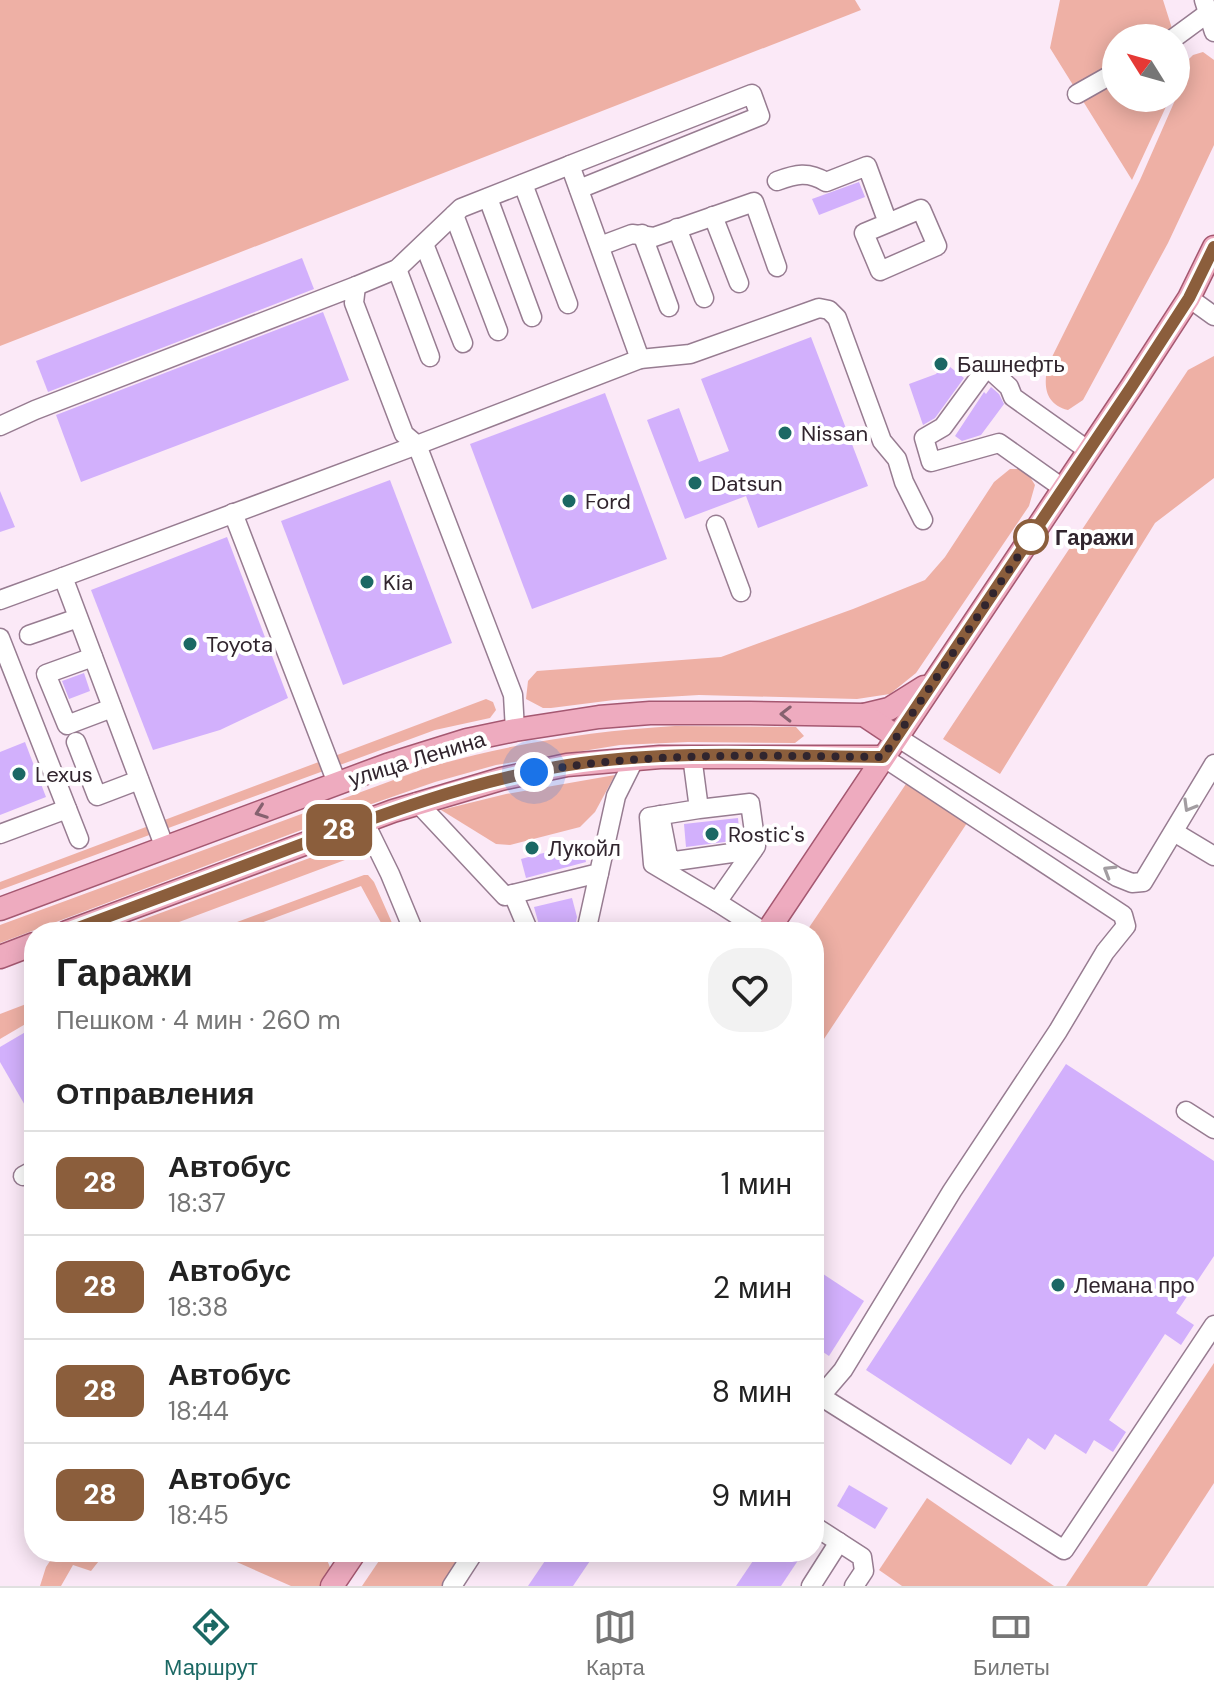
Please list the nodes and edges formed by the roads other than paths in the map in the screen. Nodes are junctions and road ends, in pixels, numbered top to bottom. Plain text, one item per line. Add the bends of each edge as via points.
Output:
1 (1206, 6) edge
2 (1188, 24) edge
3 (1214, 32) edge
4 (1102, 80) edge
5 (1077, 94) dead end
6 (570, 165) junction
7 (777, 181) dead end
8 (523, 184) junction
9 (579, 189) junction
10 (488, 198) junction
11 (454, 215) junction
12 (713, 216) junction
13 (888, 223) dead end
14 (677, 228) junction
15 (642, 234) junction
16 (424, 244) junction
17 (600, 246) junction
18 (1214, 247) edge
19 (777, 267) dead end
20 (397, 269) junction
21 (739, 283) dead end
22 (356, 286) junction
23 (704, 298) dead end
24 (1189, 298) junction
25 (568, 304) dead end
26 (669, 307) dead end
27 (1214, 316) edge
28 (532, 317) dead end
29 (498, 331) dead end
30 (463, 343) dead end
31 (430, 357) dead end
32 (640, 359) junction
33 (0, 426) edge
34 (417, 445) junction
35 (1089, 451) junction
36 (1064, 489) junction
37 (233, 513) junction
38 (923, 520) dead end
39 (716, 525) dead end
40 (63, 577) junction
41 (741, 592) dead end
42 (1, 597) edge
43 (78, 618) junction
44 (29, 635) dead end
45 (0, 638) edge
46 (93, 657) junction
47 (935, 678) junction
48 (112, 708) junction
49 (864, 715) junction
50 (515, 730) junction
51 (897, 737) junction
52 (76, 742) dead end
53 (692, 756) junction
54 (883, 757) junction
55 (635, 758) junction
56 (1214, 764) edge
57 (139, 780) junction
58 (337, 783) junction
59 (417, 802) junction
60 (67, 809) junction
61 (699, 809) junction
62 (660, 815) junction
63 (364, 821) junction
64 (1174, 832) junction
65 (0, 834) edge
66 (79, 839) dead end
67 (165, 848) junction
68 (753, 850) junction
69 (1214, 856) edge
70 (599, 873) junction
71 (513, 894) junction
72 (717, 902) junction
73 (0, 909) edge
74 (94, 922) edge
75 (410, 922) edge
76 (525, 922) edge
77 (588, 922) edge
78 (749, 922) edge
79 (772, 922) edge
80 (24, 948) edge
81 (0, 957) edge
82 (1186, 1111) dead end
83 (1214, 1129) edge
84 (1214, 1325) edge
85 (824, 1390) edge
86 (824, 1399) edge
87 (824, 1532) edge
88 (839, 1542) junction
89 (348, 1562) edge
90 (468, 1562) edge
91 (332, 1586) edge
92 (452, 1586) edge
93 (811, 1586) edge
94 (854, 1586) edge

1 - 2 street
1 - 3 street
4 - 5 street
6 - 8 street
6 - 9 street
6 - 9 street via 752,94 760,116
7 - 13 street via 798,173 826,182 867,166
8 - 10 street
8 - 25 street
9 - 17 street
10 - 11 street
10 - 28 street
11 - 16 street
11 - 29 street
12 - 14 street
12 - 19 street via 754,202
12 - 21 street
14 - 15 street via 654,237
14 - 23 street
15 - 17 street
15 - 26 street
16 - 20 street
16 - 30 street
17 - 32 street
18 - 24 main road
20 - 22 street
20 - 31 street
22 - 33 street
22 - 34 street via 354,303 376,362 404,434
24 - 27 street
24 - 35 main road
32 - 34 street
32 - 38 street via 690,354 819,308 829,310 837,318 882,441 897,459
34 - 37 street
34 - 50 street via 513,695
35 - 36 main road
35 - 36 street via 1013,397 987,367 943,427 924,438 931,462 999,443
36 - 47 main road
37 - 40 street
37 - 58 street
39 - 41 street
40 - 42 street
40 - 43 street
43 - 44 street
43 - 46 street
45 - 60 street
46 - 48 street
46 - 48 street via 46,674 67,725
47 - 49 main road via 898,704
47 - 51 main road
48 - 57 street
49 -> 50 main road, улица Ленина via 650,713
49 - 51 main road
50 - 58 main road, улица Ленина via 433,750
51 - 54 main road
64 -> 51 street via 1143,882 1132,883
52 - 57 street via 97,796
53 - 54 main road, улица Ленина
53 - 55 main road, улица Ленина
53 - 61 street
54 - 79 main road
54 - 85 street via 1123,915 1126,926 952,1191 843,1370
55 - 59 main road, улица Ленина via 534,772
55 - 70 street via 616,796
56 -> 64 street
57 - 67 street
58 -> 67 main road, улица Ленина
59 - 63 main road, улица Ленина
59 - 71 street via 505,896
60 - 65 street
60 - 66 street
61 - 62 street
61 - 68 street via 750,803
62 - 68 street via 668,856 675,861
62 - 72 street via 649,817 653,864
63 - 74 main road, улица Ленина
63 - 75 street
64 - 69 street
67 - 73 main road, улица Ленина
68 - 72 street
70 - 71 street
70 - 77 street
71 - 76 street
72 - 78 street
80 - 81 main road
82 - 83 street
84 - 86 street via 1064,1550
87 - 88 street
88 - 93 street
88 - 94 street via 862,1557 864,1571
89 - 91 main road
90 - 92 street

